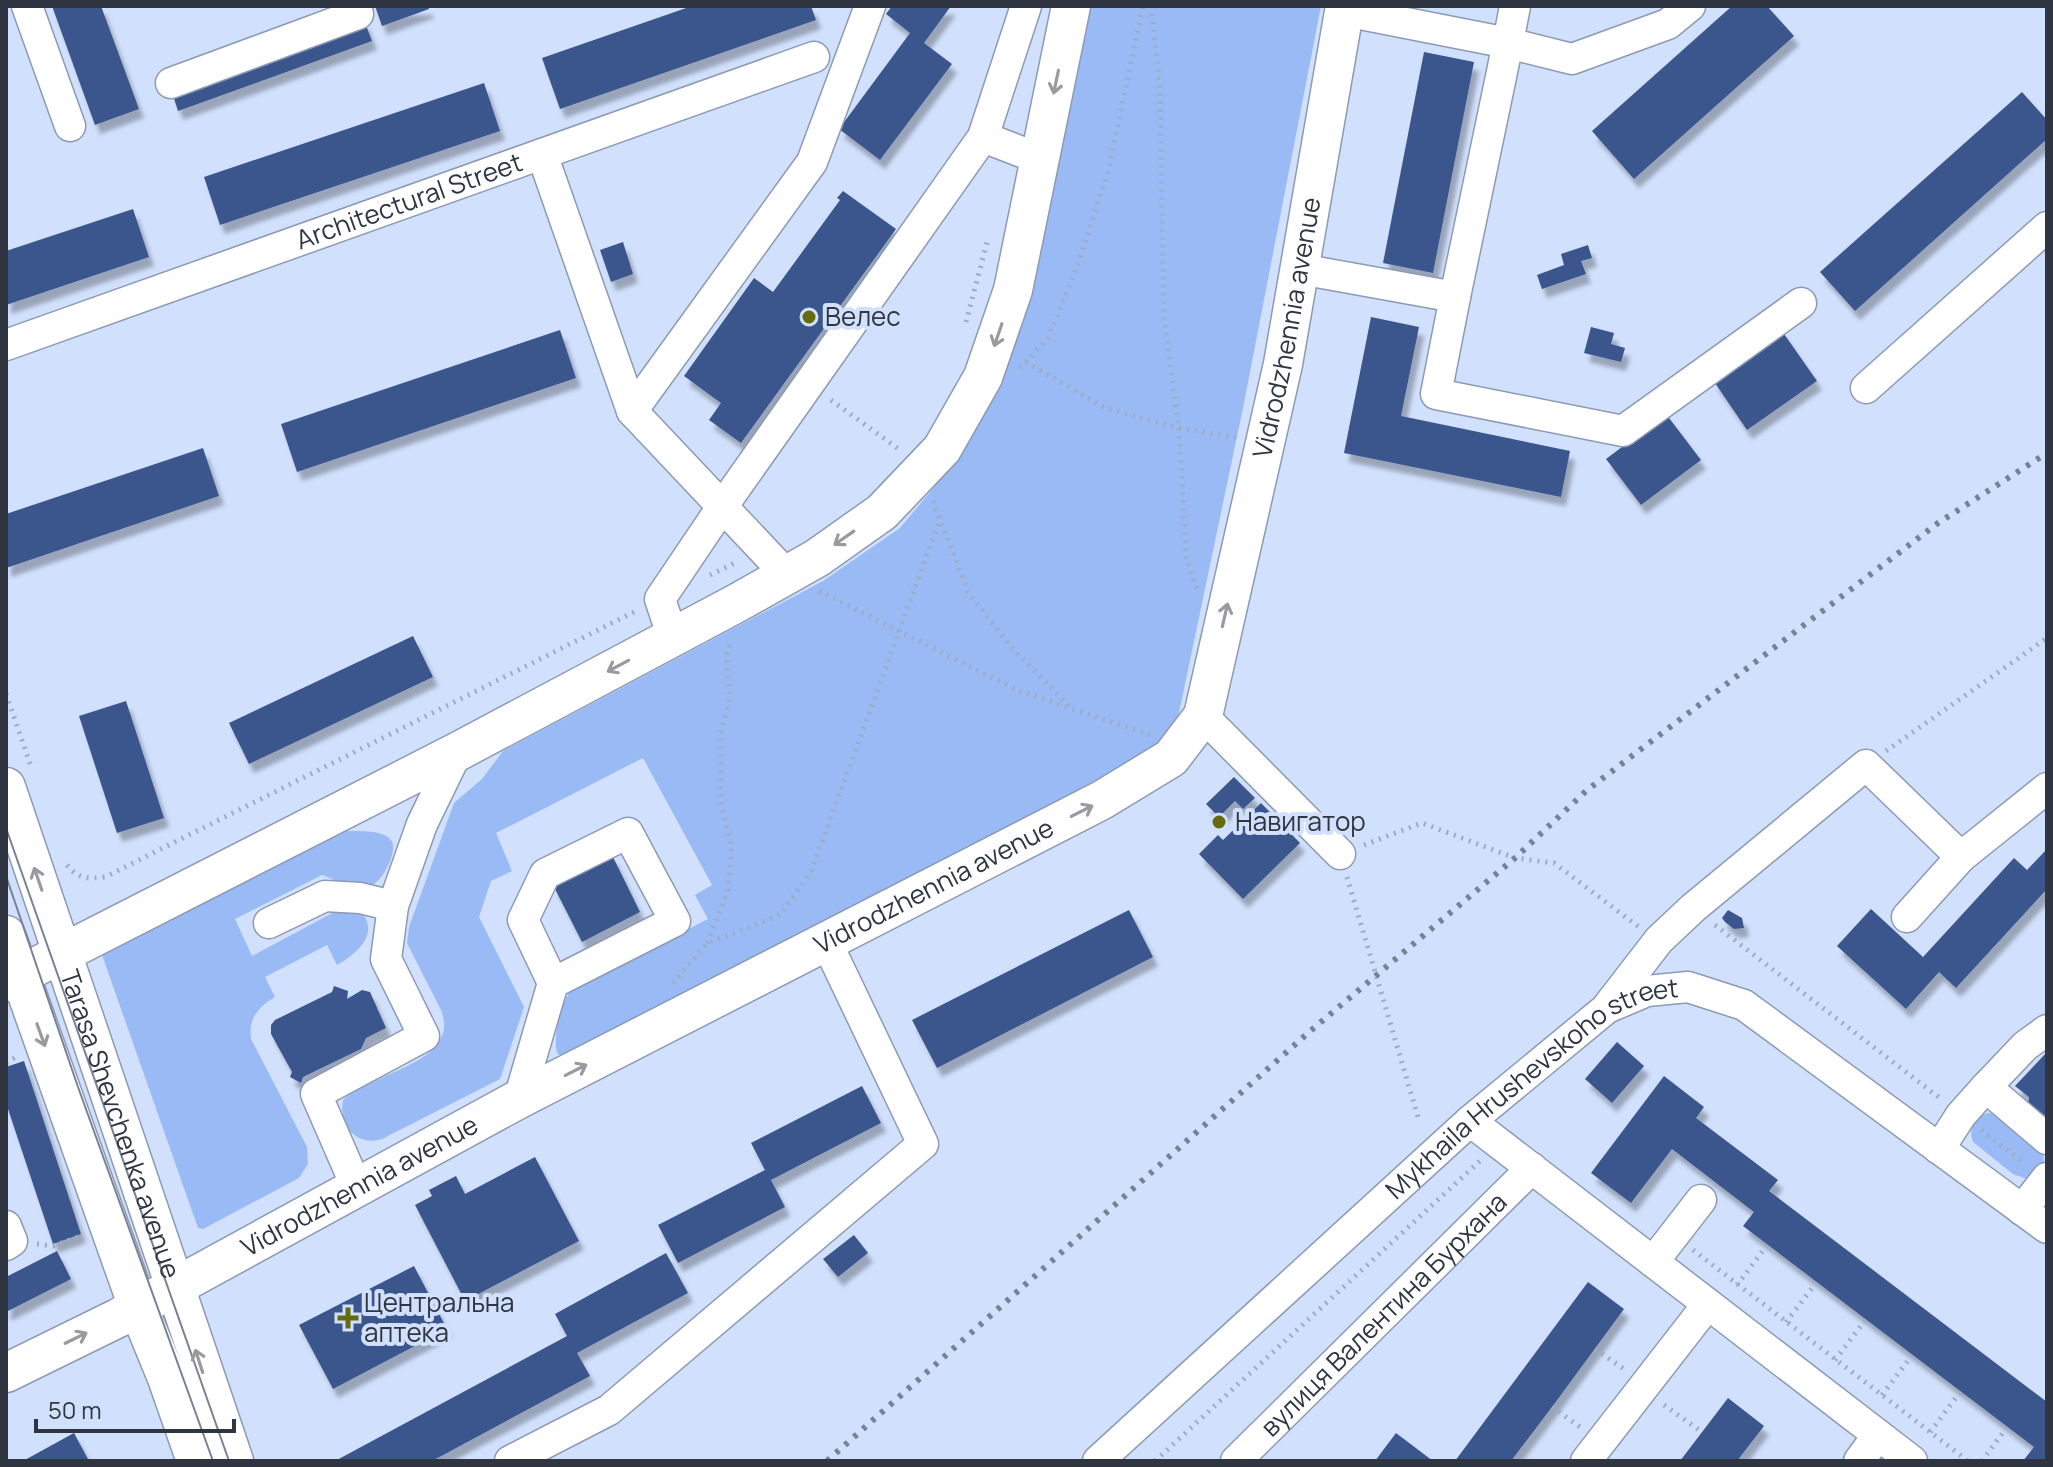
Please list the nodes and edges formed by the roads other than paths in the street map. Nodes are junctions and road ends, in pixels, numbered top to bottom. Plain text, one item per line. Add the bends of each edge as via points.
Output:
1 (27, 6) edge
2 (355, 6) edge
3 (870, 6) edge
4 (1026, 6) edge
5 (1071, 6) edge
6 (1515, 6) edge
7 (1690, 6) edge
8 (1345, 8) edge
9 (1508, 43) junction
10 (814, 57) dead end
11 (171, 83) dead end
12 (70, 126) dead end
13 (983, 137) junction
14 (542, 154) junction
15 (1040, 159) junction
16 (2047, 227) edge
17 (1300, 269) junction
18 (1455, 297) junction
19 (1801, 303) dead end
20 (6, 345) edge
21 (1866, 388) dead end
22 (632, 411) junction
23 (722, 507) junction
24 (774, 562) junction
25 (673, 638) junction
26 (1192, 730) junction
27 (457, 752) junction
28 (21, 783) edge
29 (2047, 788) edge
30 (1340, 854) road end
31 (1961, 857) junction
32 (393, 906) junction
33 (1907, 917) dead end
34 (269, 923) dead end
35 (6, 935) edge
36 (826, 941) junction
37 (63, 952) junction
38 (13, 979) edge
39 (553, 983) junction
40 (1607, 1008) junction
41 (2047, 1030) edge
42 (1986, 1087) junction
43 (519, 1099) junction
44 (1470, 1121) junction
45 (2047, 1139) edge
46 (1939, 1149) junction
47 (1532, 1168) junction
48 (2047, 1179) edge
49 (357, 1188) junction
50 (1701, 1200) dead end
51 (2022, 1210) junction
52 (6, 1226) edge
53 (2047, 1228) edge
54 (6, 1245) edge
55 (1653, 1262) junction
56 (175, 1286) junction
57 (138, 1307) junction
58 (1713, 1308) junction
59 (6, 1373) edge
60 (1870, 1428) junction
61 (1911, 1460) edge
62 (196, 1461) edge
63 (234, 1461) edge
64 (510, 1461) edge
65 (1098, 1461) edge
66 (1236, 1461) edge
67 (1586, 1461) edge
68 (1859, 1461) edge

1 - 12 street
2 - 11 street via 358,14
3 - 22 street via 812,162
4 - 13 street
5 -> 15 main road
6 - 9 street
7 - 9 street via 1668,24 1572,59
8 - 9 street
8 - 17 main road, Vidrodzhennia avenue
9 - 18 street
10 - 14 street, Architectural Street
13 - 15 street
13 - 23 street
14 - 20 street, Architectural Street
14 - 22 street
15 -> 24 main road via 1013,290 983,377 942,449 907,456 882,512 817,558
16 - 21 street
17 - 18 street
26 -> 17 main road, Vidrodzhennia avenue via 1265,444
18 - 19 street via 1436,394 1623,431
22 - 23 street
23 - 24 street
23 - 25 street via 660,599
24 - 25 main road
25 -> 27 main road
26 - 30 street
36 -> 26 main road, Vidrodzhennia avenue via 1102,800 1171,758
27 - 32 street via 422,824
27 - 37 main road
37 -> 28 main road, Tarasa Shevchenka avenue
29 - 31 street
31 - 33 street
31 - 40 street via 1866,765 1693,908 1659,940
32 - 34 street via 325,896
32 - 49 street via 386,959 424,1036 316,1094
35 - 38 main road, Tarasa Shevchenka avenue
43 -> 36 main road, Vidrodzhennia avenue
36 - 64 street via 923,1144 609,1410
37 - 38 main road
37 - 56 main road, Tarasa Shevchenka avenue
38 -> 57 main road, Tarasa Shevchenka avenue
39 - 39 street via 523,920 545,874 628,833 675,921
39 - 43 street
40 - 44 street, Mykhaila Hrushevskoho street
40 - 46 street, Mykhaila Hrushevskoho street via 1647,991 1688,987 1744,1005
41 - 42 street
42 - 45 street
42 - 46 street
43 - 49 main road, Vidrodzhennia avenue
44 - 47 street
44 - 65 street, Mykhaila Hrushevskoho street
46 - 51 street, Mykhaila Hrushevskoho street
47 - 55 street
47 - 66 street, вулиця Валентина Бурхана
48 - 51 street
49 - 56 main road, Vidrodzhennia avenue
50 - 55 street
51 - 53 street, Mykhaila Hrushevskoho street
52 - 54 street via 12,1241
55 - 58 street
56 - 57 main road, Vidrodzhennia avenue
63 -> 56 main road, Tarasa Shevchenka avenue
59 -> 57 main road, Vidrodzhennia avenue
57 - 62 main road, Tarasa Shevchenka avenue
58 - 60 street
58 - 67 street
60 - 61 street
60 - 68 street

